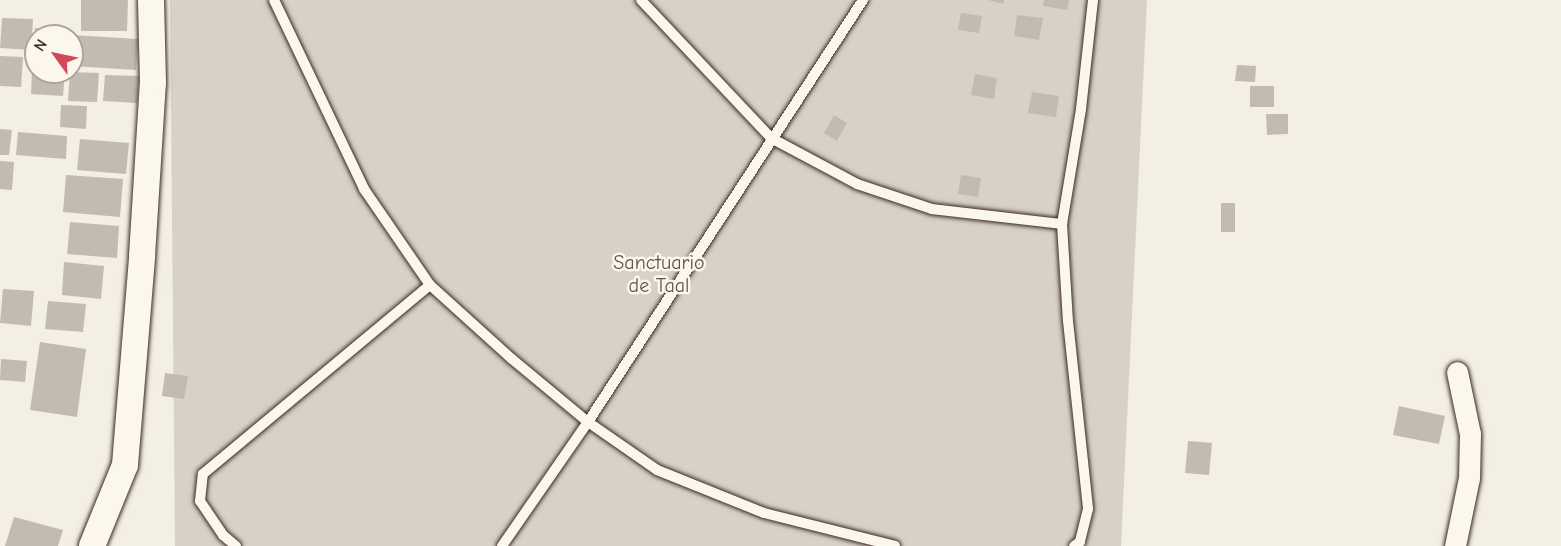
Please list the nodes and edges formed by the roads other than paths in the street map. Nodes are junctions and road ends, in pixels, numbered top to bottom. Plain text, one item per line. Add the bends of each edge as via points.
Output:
1 (151, 0) edge
2 (274, 0) edge
3 (641, 0) edge
4 (862, 0) edge
5 (1093, 0) edge
6 (771, 138) junction
7 (1062, 224) junction
8 (430, 285) junction
9 (1457, 372) dead end
10 (588, 422) junction
11 (1078, 545) edge
12 (92, 546) edge
13 (236, 546) edge
14 (502, 546) edge
15 (895, 546) edge
16 (1455, 546) edge

1 - 12 street via 153,83 124,465
2 - 8 lane via 364,189
3 - 6 lane
4 - 6 lane
5 - 7 lane via 1082,109
6 - 7 lane via 857,184 932,209
6 - 10 lane
7 - 11 lane via 1088,509
8 - 10 lane
8 - 13 lane via 202,474 200,501 223,535
9 - 16 street via 1470,434 1469,478
10 - 14 lane
10 - 15 lane via 657,470 764,513

